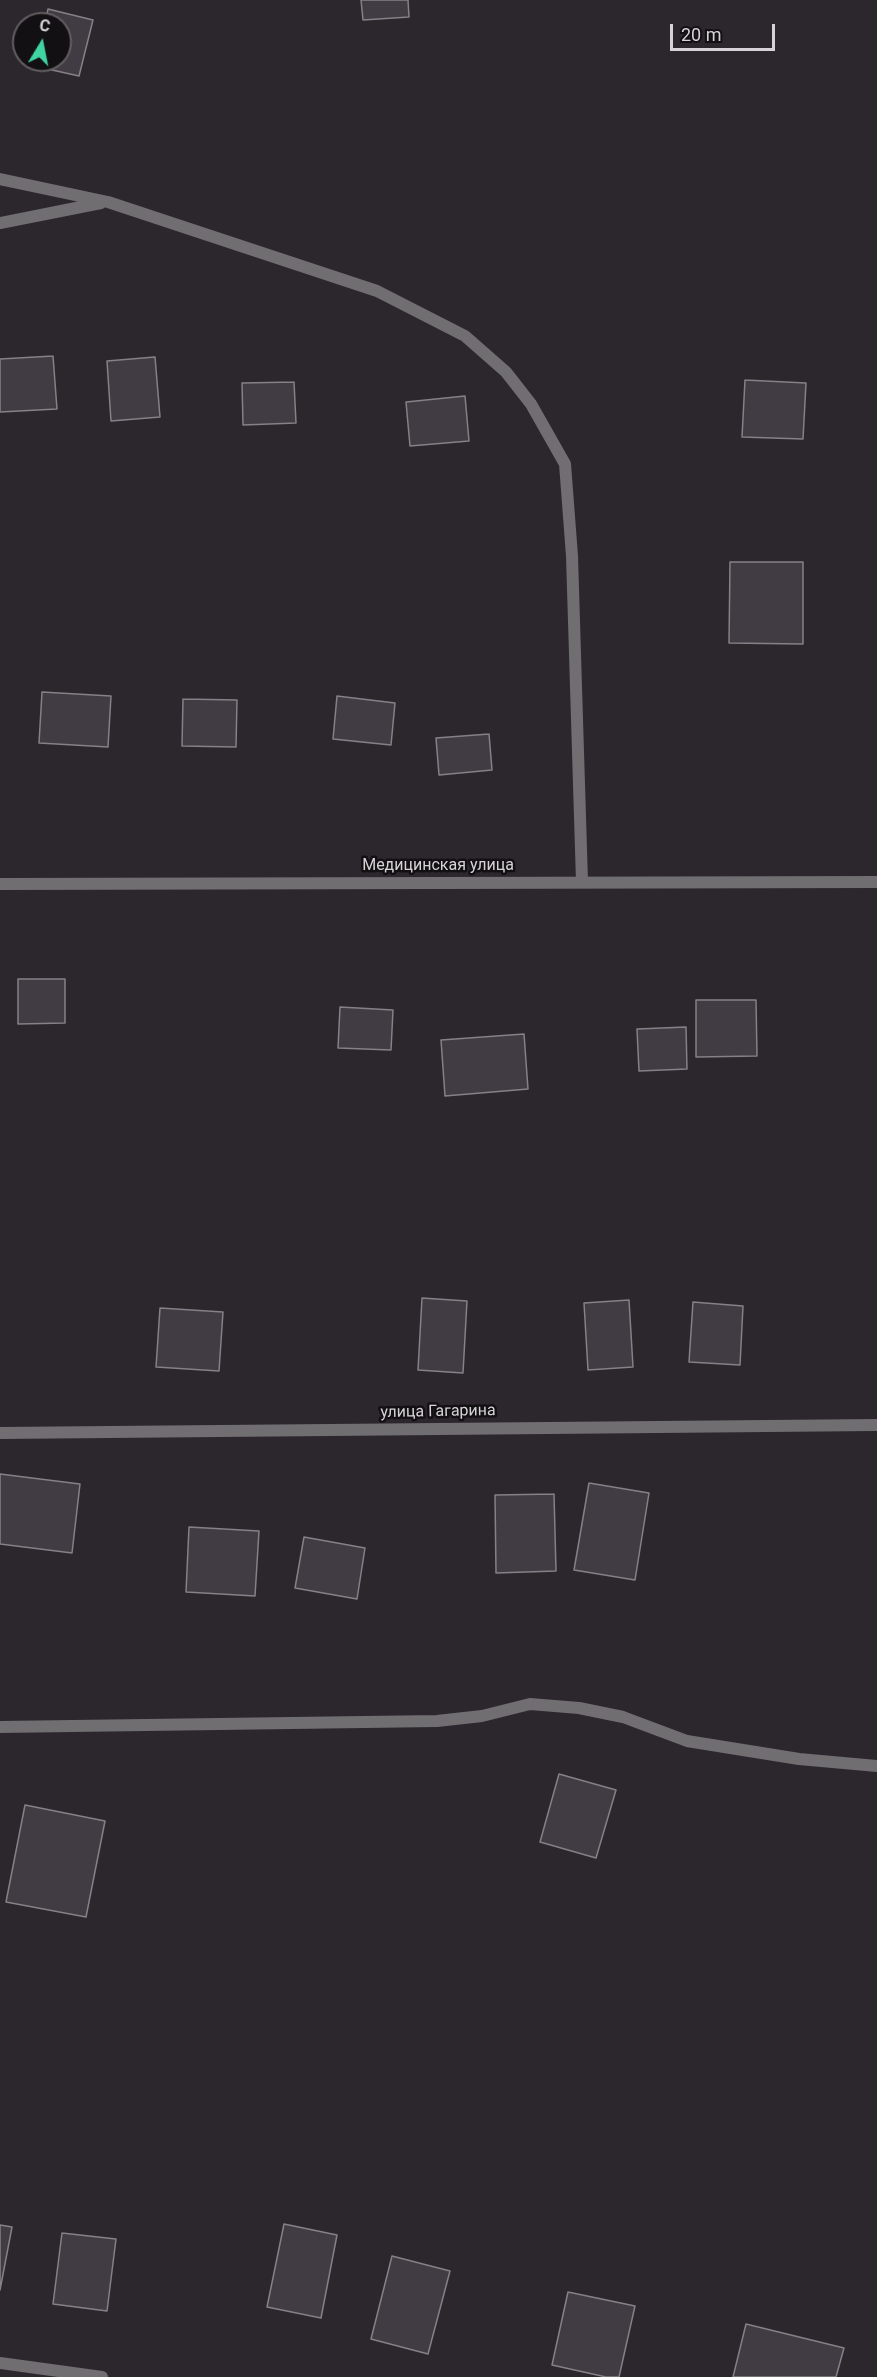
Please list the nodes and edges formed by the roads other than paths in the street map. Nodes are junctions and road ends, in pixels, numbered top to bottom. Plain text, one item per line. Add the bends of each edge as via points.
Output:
1 (0, 179) edge
2 (108, 202) junction
3 (0, 223) edge
4 (582, 882) junction
5 (877, 882) edge
6 (0, 884) edge
7 (877, 1425) edge
8 (0, 1433) edge
9 (0, 1727) edge
10 (877, 1766) edge
11 (0, 2363) edge
12 (102, 2377) edge

1 - 2 street
2 - 3 street
2 - 4 street via 377,291 465,336 506,372 531,404 565,464 572,556
4 - 5 street, Медицинская улица
4 - 6 street, Медицинская улица
7 - 8 street, улица Гагарина
9 - 10 street via 437,1721 482,1716 530,1704 623,1717 687,1741 799,1759
11 - 12 street

